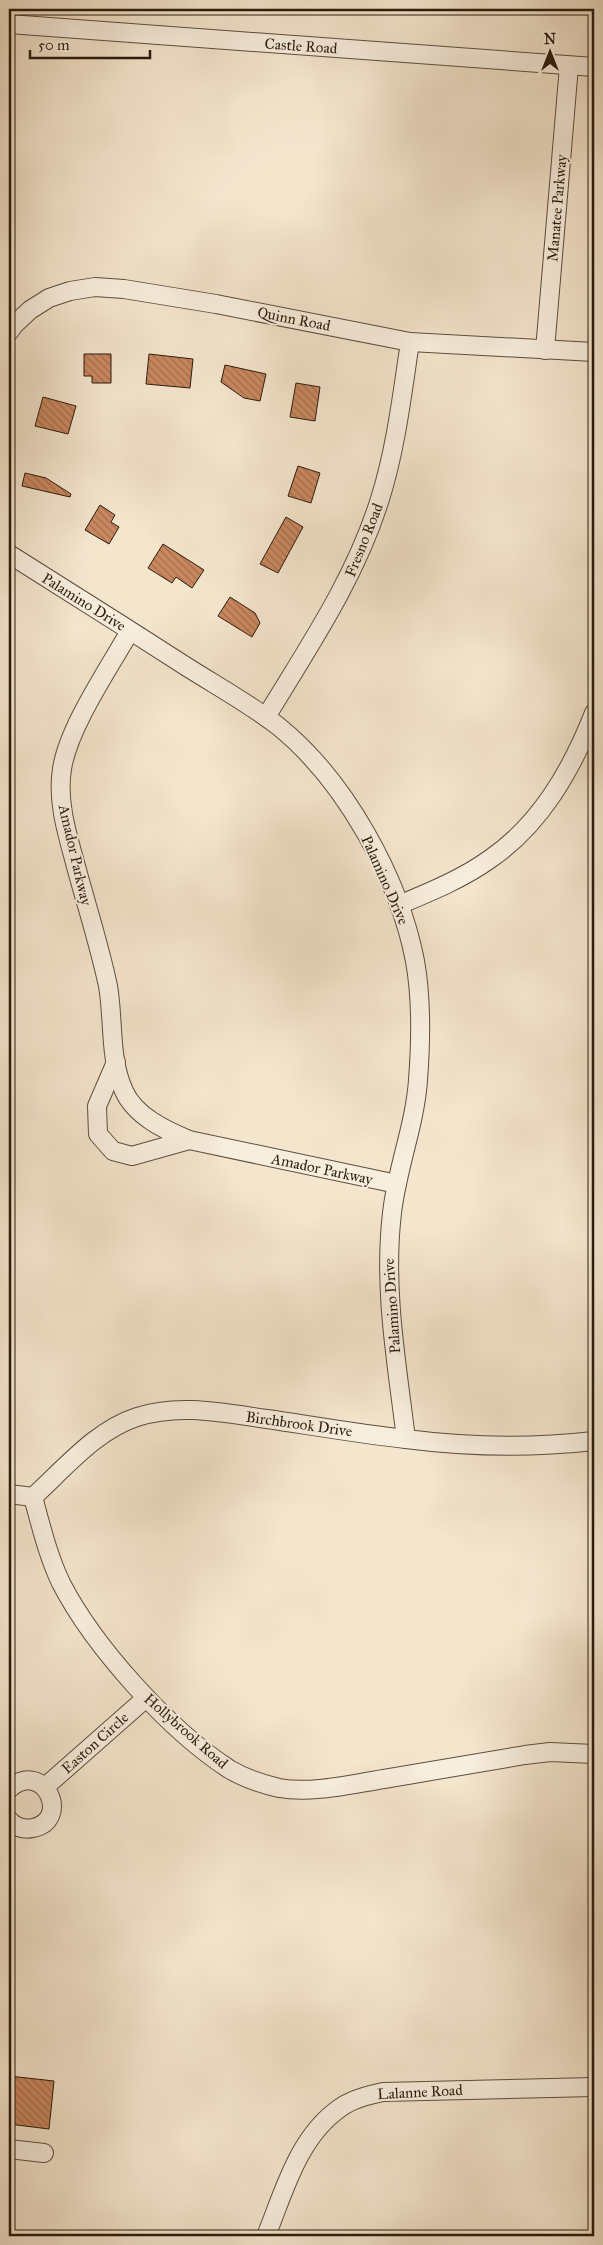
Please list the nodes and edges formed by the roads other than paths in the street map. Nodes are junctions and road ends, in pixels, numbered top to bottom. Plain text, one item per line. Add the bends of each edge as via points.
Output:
1 (9, 24) edge
2 (569, 66) junction
3 (594, 67) edge
4 (9, 332) edge
5 (410, 342) junction
6 (546, 350) junction
7 (594, 352) edge
8 (9, 554) edge
9 (130, 631) junction
10 (266, 717) junction
11 (592, 723) edge
12 (399, 905) junction
13 (116, 1062) junction
14 (189, 1140) junction
15 (397, 1184) junction
16 (406, 1439) junction
17 (594, 1442) edge
18 (9, 1494) edge
19 (33, 1497) junction
20 (146, 1698) junction
21 (594, 1754) edge
22 (45, 1788) junction
23 (9, 1789) edge
24 (9, 1820) edge
25 (594, 2087) edge
26 (9, 2149) edge
27 (44, 2153) dead end
28 (266, 2236) edge

1 - 2 street, Castle Road
2 - 3 street, Castle Road
2 - 6 street, Manatee Parkway
4 - 5 street, Quinn Road via 30,310 49,298 95,288 124,289 216,304
5 - 6 street, Quinn Road
5 - 10 street, Fresno Road via 393,452 367,538 341,595
6 - 7 street, Quinn Road
8 - 9 street, Palamino Drive
9 - 10 street, Palamino Drive
9 - 13 street, Amador Parkway via 68,746 62,770 61,796 66,828 108,987
10 - 12 street, Palamino Drive via 327,776 360,824
11 - 12 street via 553,794 524,832 490,860 463,876
12 - 15 street, Palamino Drive via 415,962 420,1041 415,1109
13 - 14 street, Amador Parkway via 124,1091 143,1114
13 - 14 street, Amador Parkway via 97,1106 98,1134 113,1151 132,1156
14 - 15 street, Amador Parkway
15 - 16 street, Palamino Drive via 388,1276
16 - 17 street, Birchbrook Drive via 465,1444 562,1445
16 - 19 street, Birchbrook Drive via 172,1409 135,1417 114,1427
18 - 19 street
19 - 20 street, Hollybrook Road via 49,1553 72,1603
20 - 21 street, Hollybrook Road via 230,1770 280,1788 349,1784 550,1752
20 - 22 street, Easton Circle
22 - 23 street via 38,1783 23,1781
22 - 24 street via 52,1810 44,1824 20,1828
25 - 28 street, Lalanne Road via 382,2092 360,2097 324,2120 311,2137 298,2159
26 - 27 street

